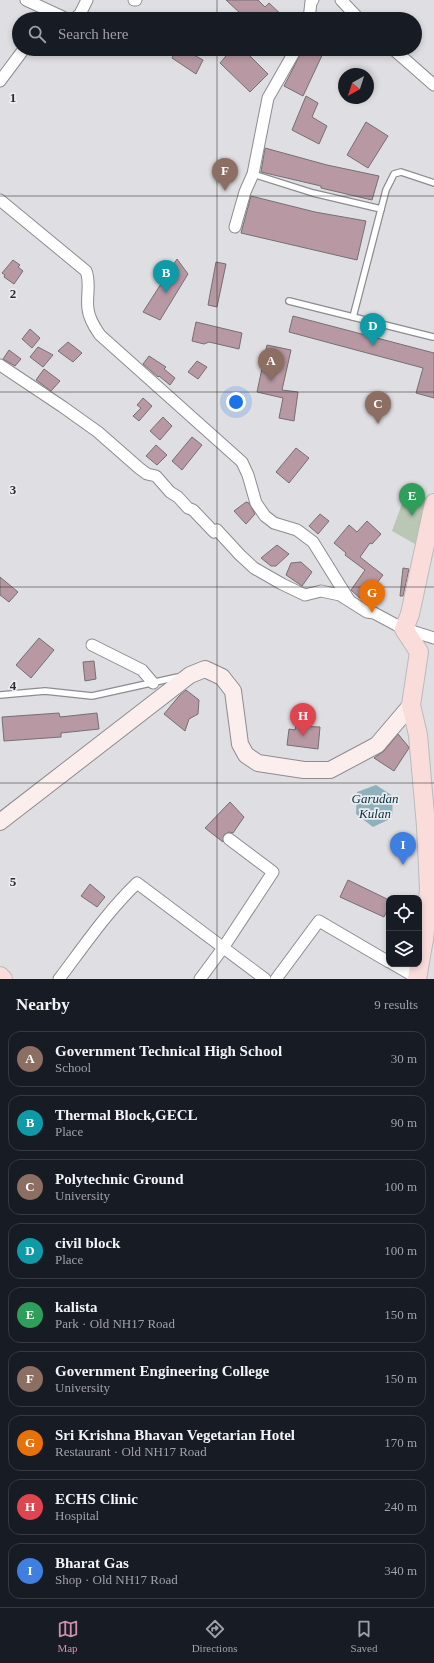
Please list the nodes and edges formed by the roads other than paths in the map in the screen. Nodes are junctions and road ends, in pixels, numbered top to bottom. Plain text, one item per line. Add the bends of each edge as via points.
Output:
1 (26, 0) edge
2 (87, 0) edge
3 (313, 0) edge
4 (341, 0) edge
5 (44, 12) edge
6 (81, 12) edge
7 (310, 12) edge
8 (353, 12) edge
9 (19, 56) edge
10 (292, 56) edge
11 (401, 56) edge
12 (0, 81) edge
13 (434, 85) edge
14 (253, 174) junction
15 (434, 183) edge
16 (0, 200) edge
17 (381, 209) junction
18 (235, 227) dead end
19 (289, 301) dead end
20 (353, 317) junction
21 (433, 337) edge
22 (0, 365) edge
23 (434, 503) edge
24 (349, 600) junction
25 (404, 629) junction
26 (434, 638) edge
27 (92, 645) dead end
28 (190, 675) junction
29 (153, 683) junction
30 (0, 695) edge
31 (411, 705) junction
32 (0, 822) edge
33 (229, 838) dead end
34 (429, 943) edge
35 (223, 948) junction
36 (386, 960) edge
37 (398, 967) edge
38 (0, 976) edge
39 (417, 978) edge
40 (4, 979) edge
41 (59, 979) edge
42 (200, 979) edge
43 (265, 979) edge
44 (276, 979) edge

1 - 5 street
2 - 6 street
3 - 7 street
4 - 8 street
9 - 12 street
10 - 14 street via 268,98
11 - 13 street
14 - 17 lane via 313,193
14 - 18 street
15 - 17 lane via 401,172 394,174
16 - 24 street via 86,271 89,279 88,310 100,335 242,462 256,503 265,516 274,523 297,530 313,542
17 - 20 lane
19 - 20 lane
20 - 21 lane
22 - 24 street via 63,406 147,474 156,476 170,492 193,510 214,532 217,530 257,570 305,595 327,591
23 - 25 main road via 410,614
24 - 25 street via 367,612 374,613
25 - 26 street
25 - 31 main road via 419,652
27 - 29 street via 142,670
28 - 29 lane
28 - 31 street via 205,669 222,677 233,691 240,744 246,755 258,763 304,770 330,770 377,745
28 - 32 street
29 - 30 lane via 92,696 45,691
31 - 34 main road via 418,735 426,826
33 - 35 street via 273,872
34 - 39 main road
35 - 41 street via 137,883 102,921
35 - 42 street
35 - 43 street
36 - 44 street via 319,921
37 - 39 street
38 - 40 main road

